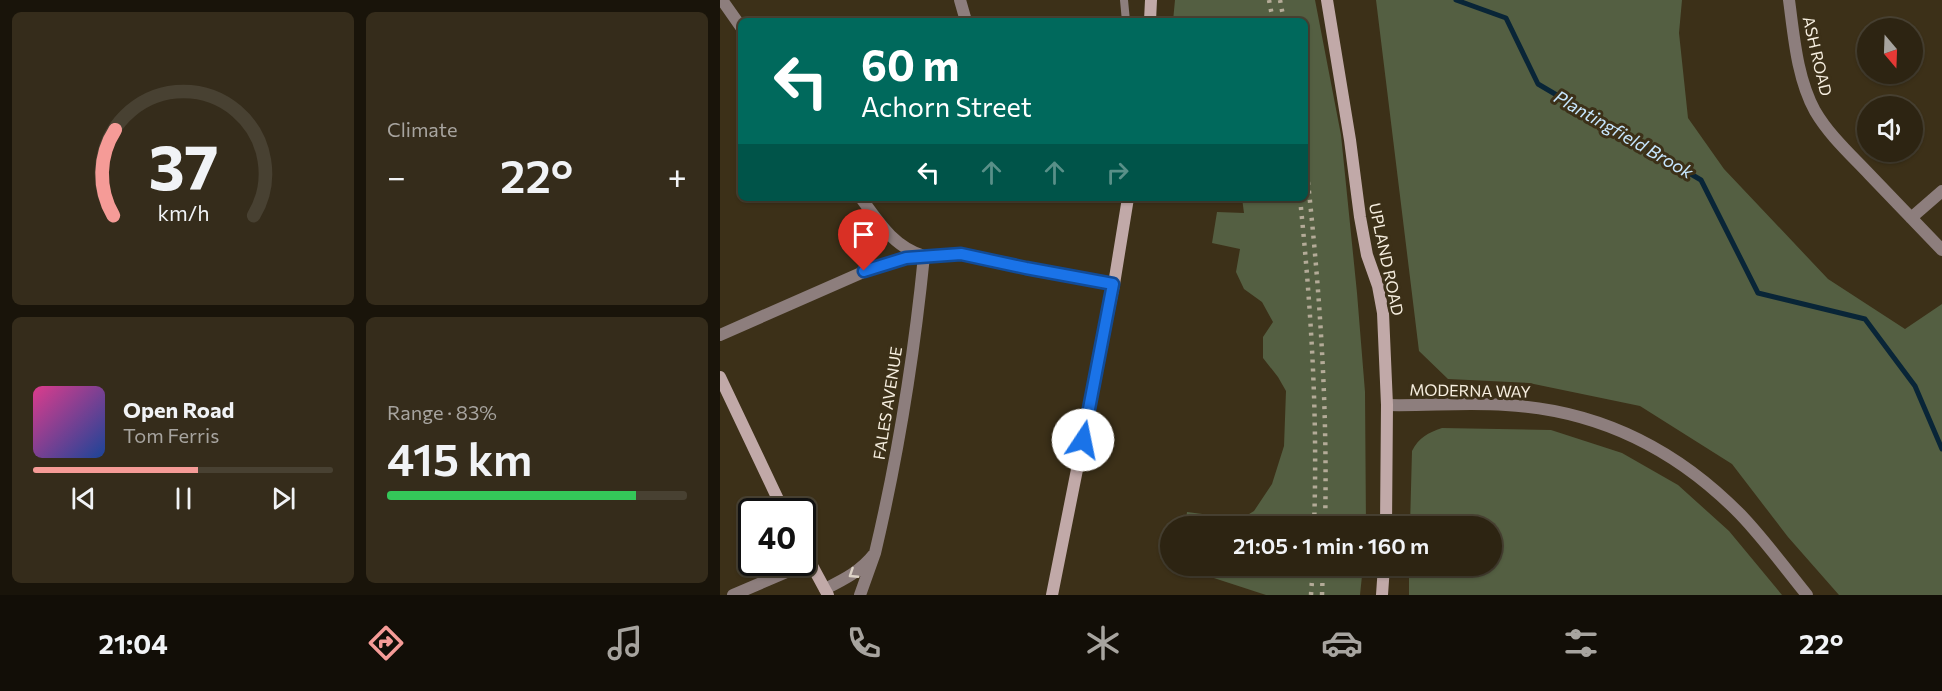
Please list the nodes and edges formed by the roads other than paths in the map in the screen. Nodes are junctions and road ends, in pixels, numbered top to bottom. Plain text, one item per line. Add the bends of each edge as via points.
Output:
1 (722, 0) edge
2 (960, 0) edge
3 (1124, 0) edge
4 (1151, 0) edge
5 (1327, 0) edge
6 (1789, 0) edge
7 (965, 18) edge
8 (1126, 18) edge
9 (1150, 18) edge
10 (738, 23) edge
11 (1942, 191) edge
12 (863, 201) edge
13 (1127, 201) edge
14 (1911, 218) junction
15 (1942, 250) edge
16 (924, 256) junction
17 (1113, 284) junction
18 (720, 335) edge
19 (720, 377) edge
20 (1387, 405) junction
21 (777, 498) edge
22 (1386, 516) edge
23 (875, 553) junction
24 (816, 573) edge
25 (777, 576) edge
26 (1383, 576) edge
27 (827, 592) edge
28 (733, 595) edge
29 (860, 595) edge
30 (1052, 595) edge
31 (1382, 595) edge
32 (1807, 595) edge

1 - 10 street
2 - 7 street
3 - 8 lane
4 - 9 street
5 - 20 street, UPLAND ROAD via 1360,217 1383,313
6 - 14 street, ASH ROAD via 1794,42 1814,109 1846,151
11 - 14 street
12 - 16 street via 891,236 909,251
13 - 17 street
14 - 15 street, ASH ROAD
16 - 17 street via 961,254
16 - 18 street via 877,266
16 - 23 street, FALES AVENUE via 918,322 890,489
17 - 30 street
19 - 21 street
20 - 22 street, UPLAND ROAD
20 - 32 street, MODERNA WAY via 1473,403 1542,408 1587,418 1631,436 1708,484 1740,514
23 -> 27 street via 866,565
23 - 29 street, FALES AVENUE
24 - 27 street
25 - 28 street
26 - 31 street

